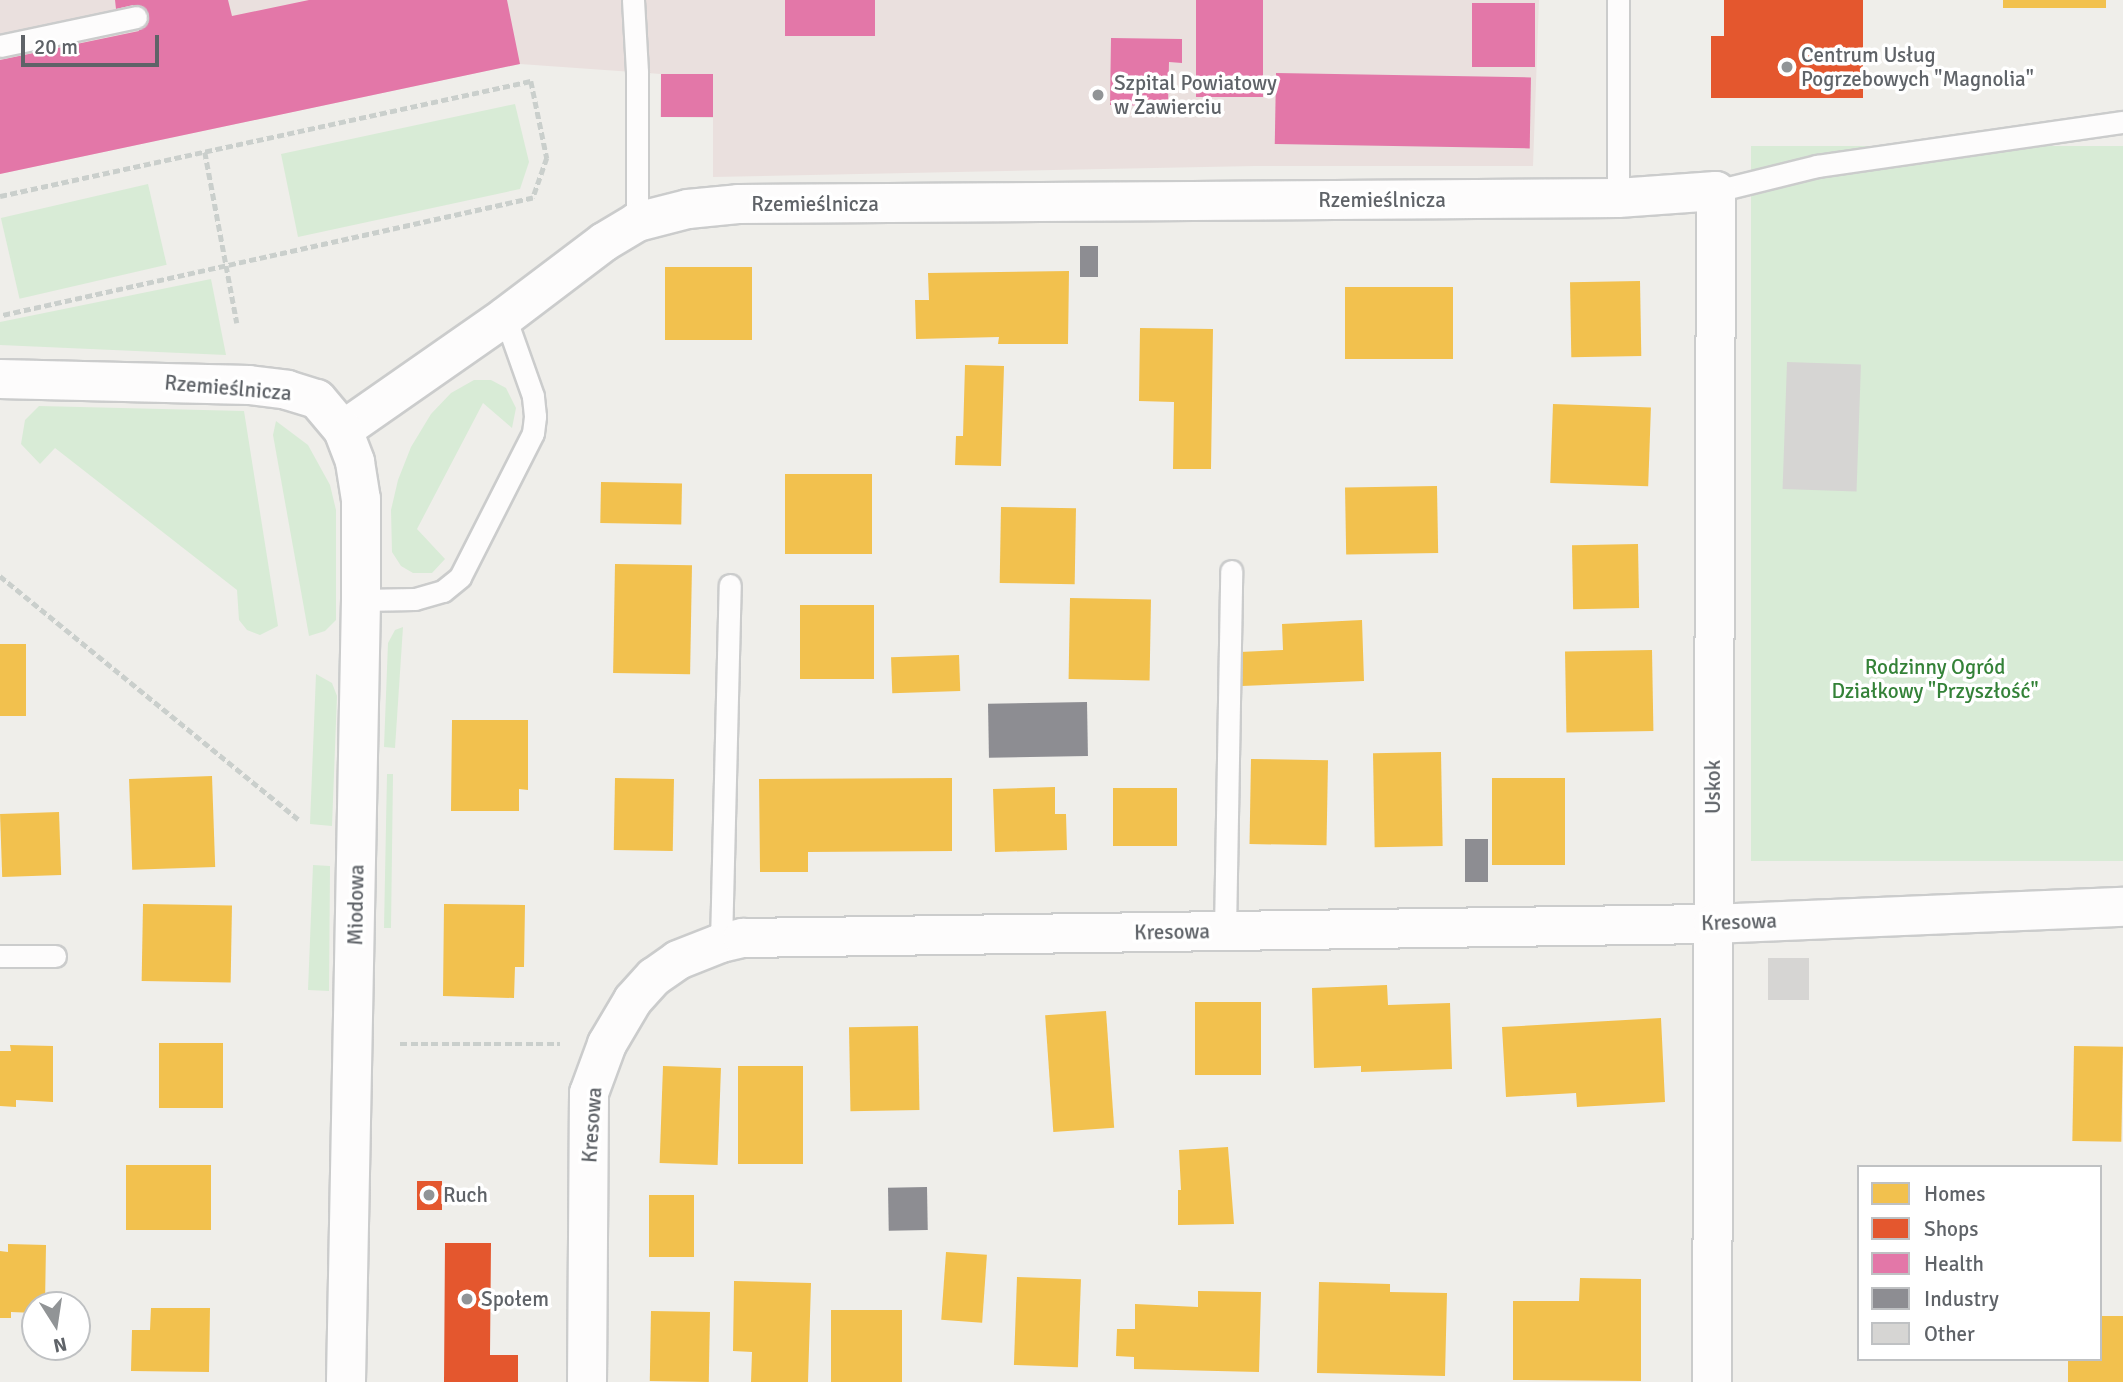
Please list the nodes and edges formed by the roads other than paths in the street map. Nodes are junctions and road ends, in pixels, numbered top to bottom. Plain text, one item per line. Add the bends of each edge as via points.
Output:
1 (633, 0) edge
2 (1618, 0) edge
3 (136, 17) dead end
4 (0, 46) edge
5 (2123, 122) edge
6 (1716, 191) junction
7 (1618, 198) junction
8 (637, 222) junction
9 (505, 317) junction
10 (0, 379) edge
11 (343, 430) junction
12 (1231, 571) dead end
13 (730, 585) dead end
14 (361, 600) junction
15 (2123, 907) edge
16 (1713, 924) junction
17 (1225, 931) junction
18 (721, 943) junction
19 (0, 956) edge
20 (55, 956) dead end
21 (346, 1382) edge
22 (587, 1382) edge
23 (1712, 1382) edge

1 - 8 lane
2 - 7 lane
3 - 4 lane
5 - 6 lane via 1817,166
6 - 7 street, Rzemieślnicza
6 - 16 street, Uskok
7 - 8 street, Rzemieślnicza via 738,204 688,209
8 - 9 street, Rzemieślnicza
9 - 11 street, Rzemieślnicza
9 - 14 lane via 536,416 533,433 460,577 443,591 415,599
10 - 11 street, Rzemieślnicza via 248,385 287,390 317,399
11 - 14 street, Miodowa via 361,499
12 - 17 lane
13 - 18 lane
14 - 21 street, Miodowa
15 - 16 street, Kresowa
16 - 17 street, Kresowa
16 - 23 street, Uskok
17 - 18 street, Kresowa via 743,938
18 - 22 street, Kresowa via 678,961 654,977 633,1000 607,1044 589,1093
19 - 20 lane

